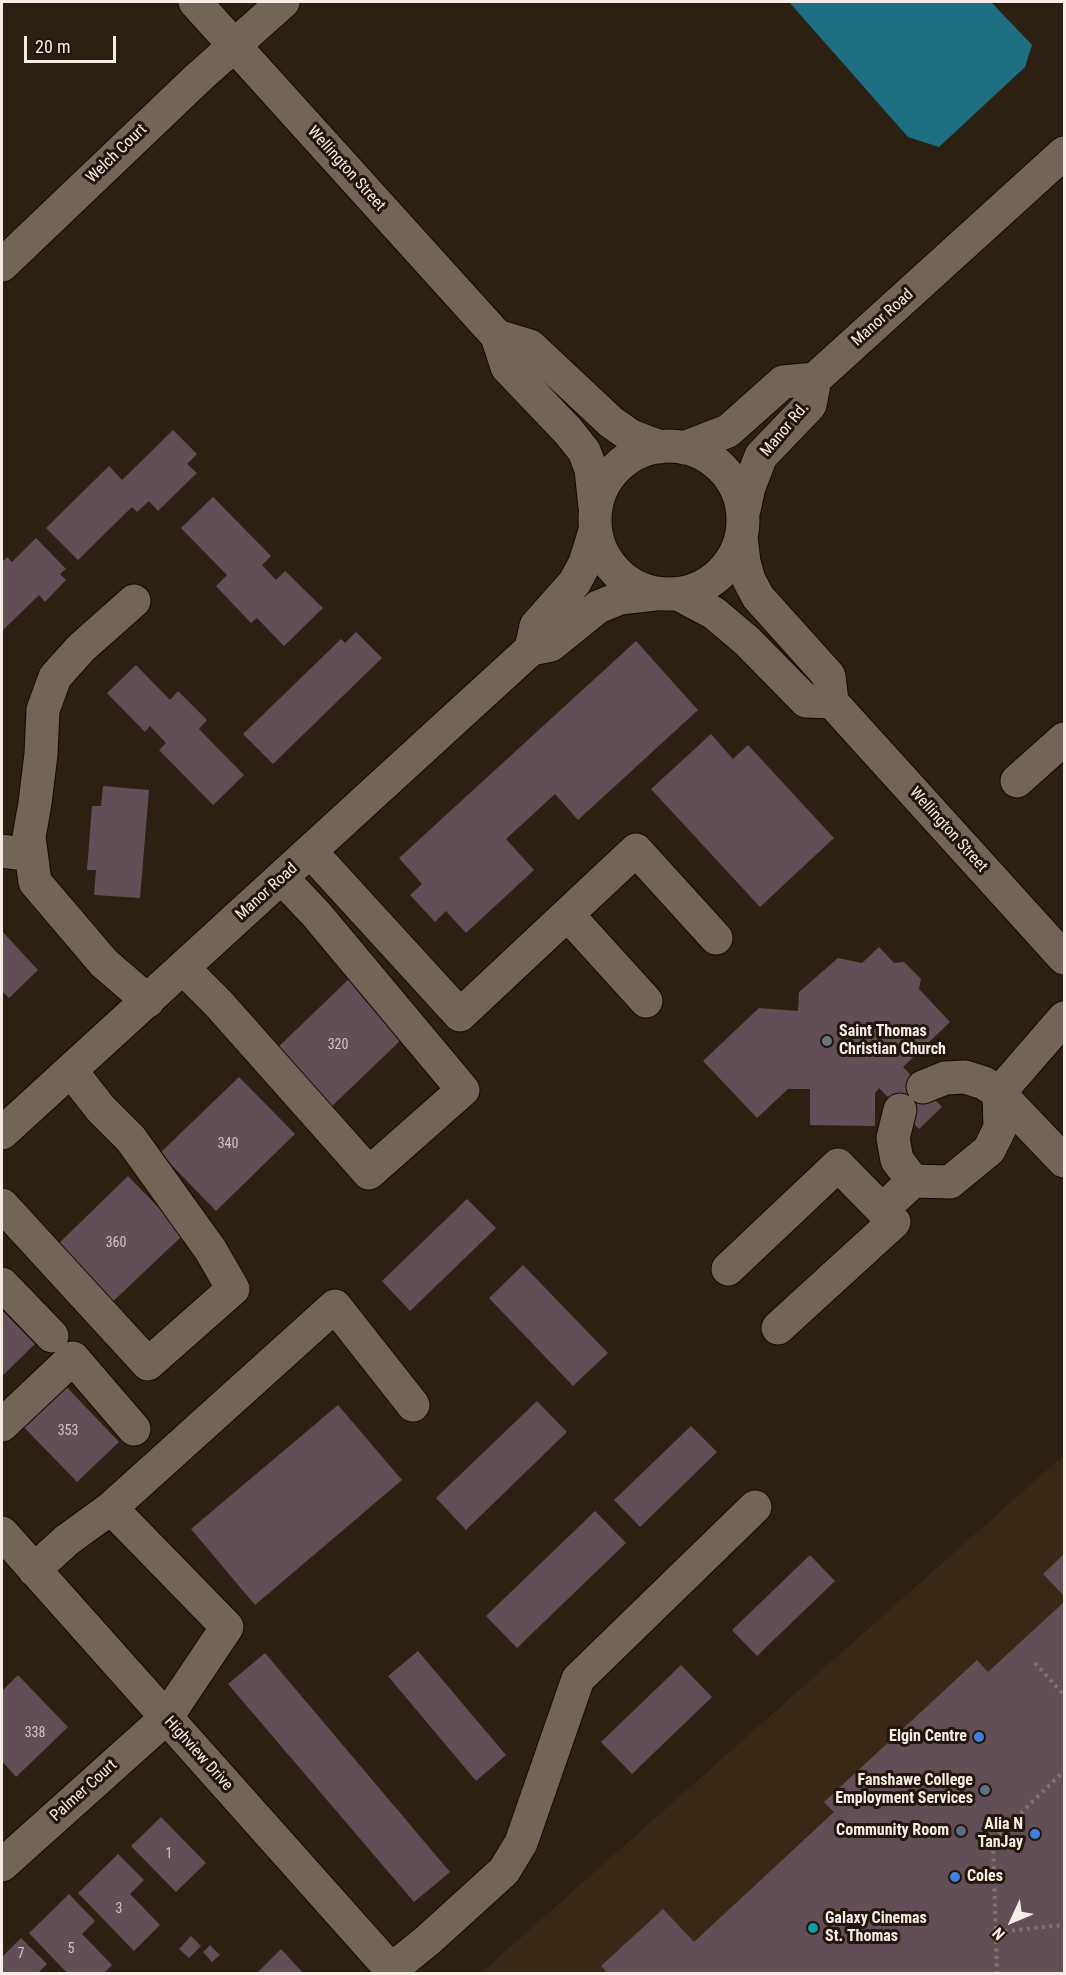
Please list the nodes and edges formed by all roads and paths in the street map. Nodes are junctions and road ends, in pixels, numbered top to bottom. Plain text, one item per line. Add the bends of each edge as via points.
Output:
1 (195, 2) edge
2 (283, 2) edge
3 (234, 45) junction
4 (1065, 153) edge
5 (2, 265) edge
6 (497, 336) junction
7 (815, 379) junction
8 (672, 447) junction
9 (595, 519) junction
10 (742, 525) junction
11 (666, 594) junction
12 (134, 600) dead end
13 (531, 650) junction
14 (832, 702) junction
15 (1065, 739) edge
16 (1017, 781) dead end
17 (311, 852) junction
18 (16, 853) edge
19 (282, 878) junction
20 (568, 915) junction
21 (716, 938) dead end
22 (1065, 958) edge
23 (183, 968) junction
24 (148, 1000) junction
25 (646, 1001) dead end
26 (1065, 1018) edge
27 (70, 1071) junction
28 (923, 1087) dead end
29 (999, 1093) junction
30 (900, 1110) dead end
31 (2, 1133) edge
32 (1065, 1161) edge
33 (913, 1181) junction
34 (2, 1205) edge
35 (881, 1210) junction
36 (728, 1269) dead end
37 (2, 1284) edge
38 (778, 1328) dead end
39 (52, 1336) dead end
40 (413, 1405) dead end
41 (2, 1425) edge
42 (134, 1429) dead end
43 (755, 1507) dead end
44 (111, 1508) junction
45 (2, 1533) edge
46 (34, 1570) junction
47 (1035, 1663) dead end
48 (1065, 1695) edge
49 (166, 1718) junction
50 (1065, 1771) edge
51 (2, 1865) edge
52 (1065, 1925) edge
53 (996, 1932) junction
54 (393, 1972) edge
55 (997, 1974) edge

1 - 3 street, Wellington Street
2 - 3 street, Welch Court
3 - 5 street, Welch Court
3 - 6 street, Wellington Street
4 - 7 street, Manor Road
6 - 8 street via 530,346 631,436
6 - 9 street, Wellington Street via 507,367 584,452 591,469
7 - 8 street via 783,382 728,431
7 - 10 street, Manor Rd. via 810,405 761,456 749,487
8 - 9 street via 638,453 619,466 603,484
8 - 10 street via 706,456 724,471 737,491
9 - 11 street via 602,554 616,573 634,586
9 - 13 street via 585,563 575,582 536,626
10 - 11 street via 732,559 717,577 699,589
10 - 14 street via 744,562 754,589 829,676
11 - 13 street, Manor Road via 620,598 598,607 552,645
11 - 14 street via 714,613 806,701
12 - 18 street via 55,677 43,710 29,837
13 - 17 street, Manor Road
14 - 22 street, Wellington Street
15 - 16 street
17 - 19 street, Manor Road
17 - 20 street via 460,1015
18 - 24 street via 35,882 104,963
19 - 23 street, Manor Road
19 - 23 street via 464,1090 369,1173
20 - 21 street via 636,850
20 - 25 street
23 - 24 street, Manor Road
24 - 27 street, Manor Road
26 - 29 street
27 - 31 street, Manor Road
27 - 34 street via 131,1139 210,1249 233,1289 147,1364
28 - 29 street via 945,1078 965,1077
29 - 32 street
29 - 33 street via 1000,1128 989,1150 950,1182
30 - 33 street via 893,1138 897,1160
33 - 35 street
35 - 36 street via 838,1165
35 - 38 street via 894,1222
37 - 39 street
40 - 44 street via 335,1306
41 - 42 street via 73,1358
43 - 54 street via 578,1679 521,1843 504,1871
44 - 46 street
44 - 49 street, Palmer Court via 227,1627
45 - 46 street, Highview Drive
46 - 49 street, Highview Drive
47 - 48 path
49 - 51 street, Palmer Court
49 - 54 street, Highview Drive
50 - 53 path via 993,1840
52 - 53 path
53 - 55 path

